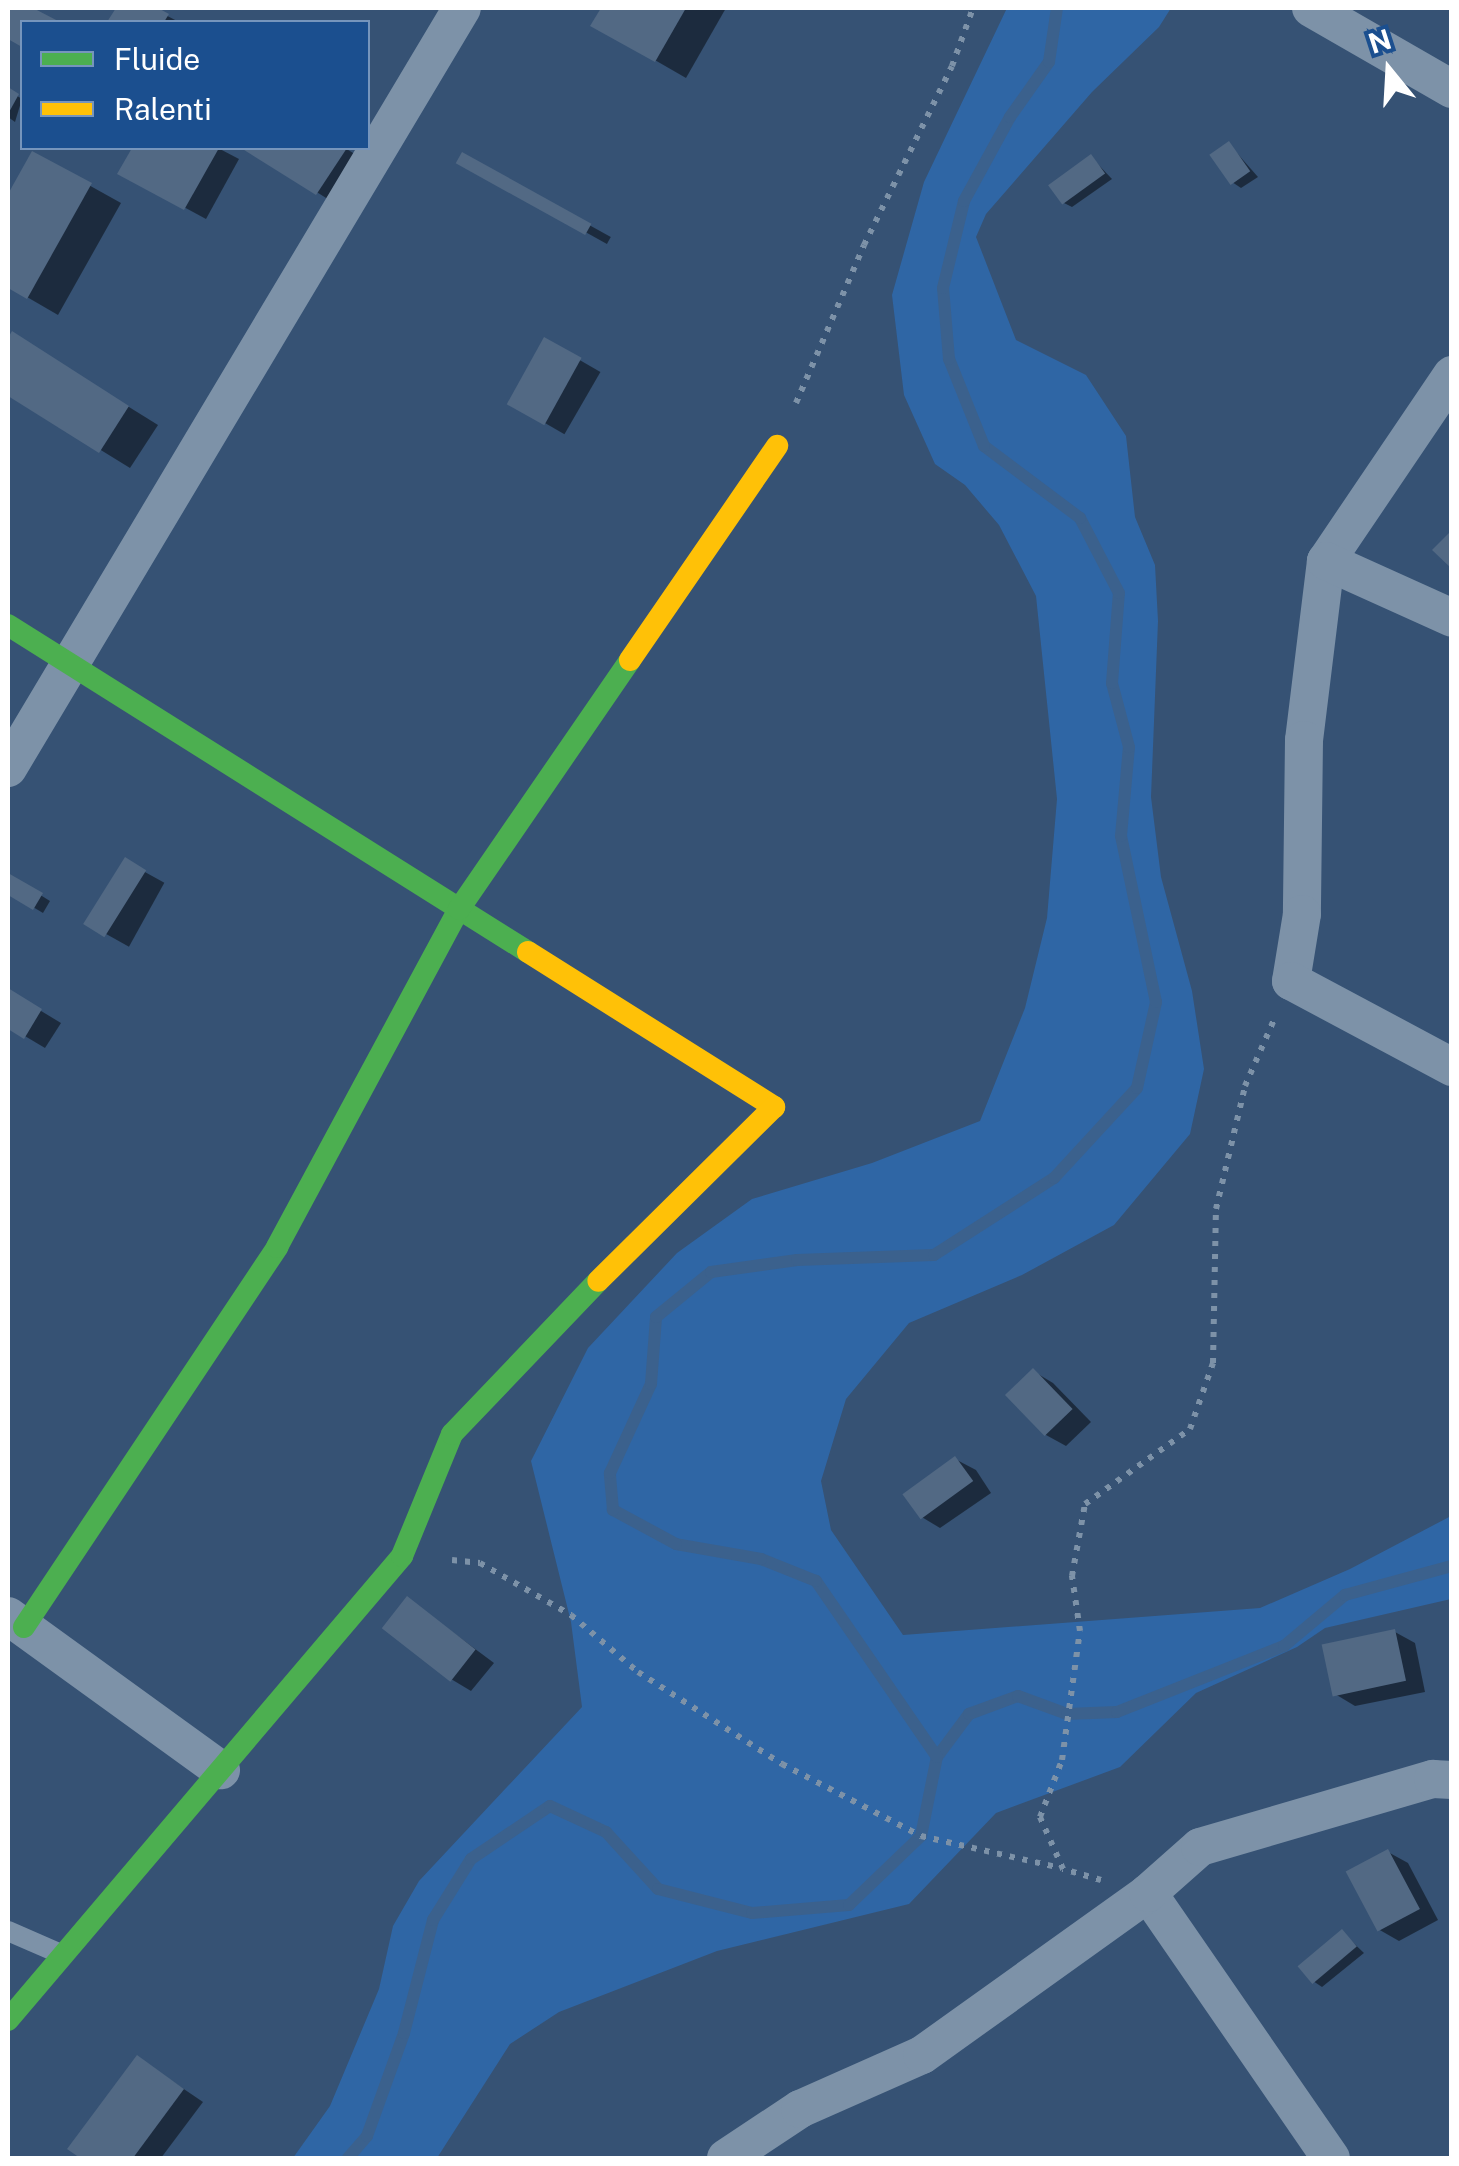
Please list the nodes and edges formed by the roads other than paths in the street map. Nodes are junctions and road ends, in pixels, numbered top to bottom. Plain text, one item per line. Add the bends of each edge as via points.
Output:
1 (462, 8) edge
2 (1311, 8) edge
3 (1452, 89) edge
4 (1452, 375) edge
5 (777, 446) road end
6 (1326, 560) junction
7 (1452, 618) edge
8 (8, 626) edge
9 (73, 665) junction
10 (8, 768) edge
11 (459, 908) junction
12 (1452, 1067) edge
13 (16, 1622) edge
14 (221, 1770) junction
15 (1452, 1780) edge
16 (1148, 1893) junction
17 (8, 1932) edge
18 (63, 1955) junction
19 (8, 2020) edge
20 (1316, 2152) edge
21 (726, 2158) edge

1 - 9 street
2 - 3 street
4 - 6 street
5 - 11 street
6 - 7 street
6 - 12 street via 1304,740 1302,914 1291,982
8 - 9 street
9 - 10 street
9 - 11 street
11 - 13 street via 277,1247
11 - 14 street via 774,1106 452,1434 402,1556
13 - 14 street
14 - 18 street
15 - 16 street via 1433,1779 1200,1847
16 - 20 street
16 - 21 street via 922,2055 800,2109
17 - 18 lane
18 - 19 street

